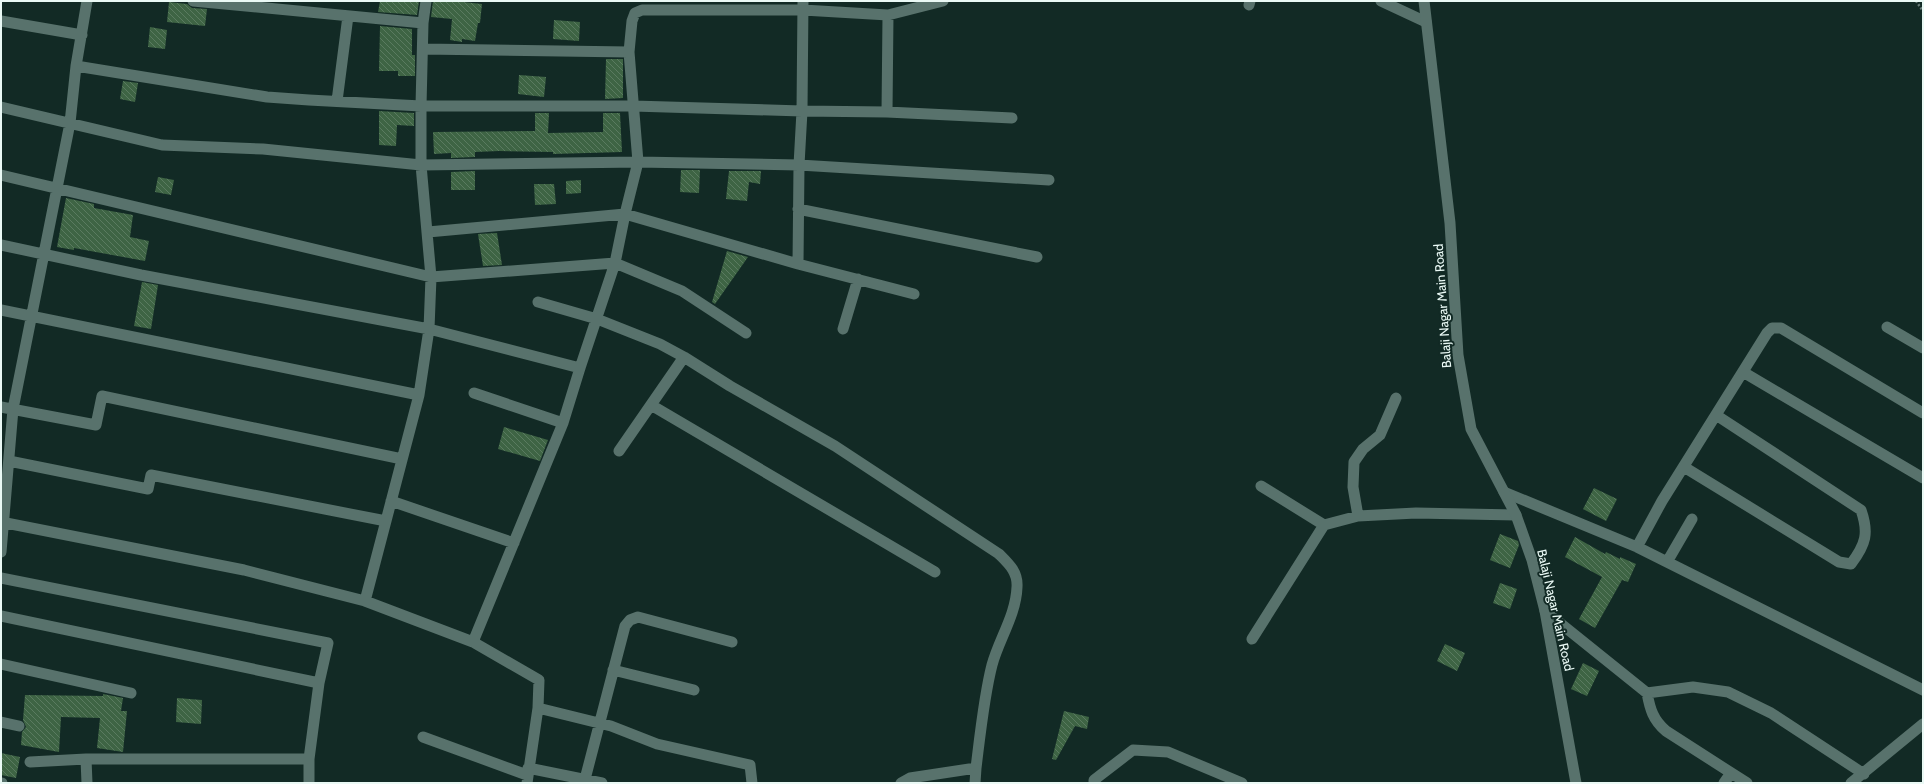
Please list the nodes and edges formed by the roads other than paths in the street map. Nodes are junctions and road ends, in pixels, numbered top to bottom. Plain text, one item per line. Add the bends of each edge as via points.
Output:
1 (87, 1) edge
2 (193, 1) edge
3 (426, 1) edge
4 (942, 1) edge
5 (1381, 1) edge
6 (1424, 1) edge
7 (803, 5) edge
8 (888, 15) junction
9 (348, 16) junction
10 (1, 21) edge
11 (1426, 22) junction
12 (423, 23) junction
13 (82, 35) junction
14 (423, 49) junction
15 (629, 52) junction
16 (76, 66) junction
17 (337, 101) junction
18 (421, 106) junction
19 (632, 106) junction
20 (1, 107) edge
21 (802, 111) junction
22 (887, 112) junction
23 (1012, 118) dead end
24 (70, 123) junction
25 (638, 162) junction
26 (421, 165) junction
27 (799, 165) junction
28 (1, 175) edge
29 (1049, 180) dead end
30 (57, 188) junction
31 (798, 209) junction
32 (625, 214) junction
33 (428, 232) junction
34 (1, 245) edge
35 (42, 253) junction
36 (1037, 257) dead end
37 (615, 263) junction
38 (798, 264) junction
39 (431, 277) junction
40 (858, 279) junction
41 (914, 294) dead end
42 (538, 302) dead end
43 (1, 310) edge
44 (32, 317) junction
45 (596, 319) junction
46 (1887, 327) dead end
47 (429, 329) junction
48 (843, 329) dead end
49 (746, 333) dead end
50 (1923, 348) edge
51 (684, 357) junction
52 (580, 368) junction
53 (1743, 372) junction
54 (474, 393) dead end
55 (418, 395) junction
56 (1396, 398) dead end
57 (651, 405) junction
58 (1, 406) edge
59 (1921, 408) edge
60 (13, 409) junction
61 (1716, 415) junction
62 (563, 423) junction
63 (619, 451) dead end
64 (402, 459) junction
65 (9, 461) junction
66 (1684, 467) junction
67 (1923, 478) edge
68 (1260, 486) dead end
69 (1504, 492) junction
70 (391, 501) junction
71 (1516, 515) junction
72 (1358, 516) junction
73 (1692, 519) dead end
74 (386, 521) junction
75 (3, 523) edge
76 (1324, 524) junction
77 (514, 543) junction
78 (1637, 547) junction
79 (1, 552) edge
80 (1667, 562) junction
81 (935, 572) dead end
82 (1, 578) edge
83 (365, 601) junction
84 (1545, 611) junction
85 (1, 616) edge
86 (1252, 639) dead end
87 (473, 642) junction
88 (732, 642) dead end
89 (1, 664) edge
90 (613, 670) junction
91 (319, 683) junction
92 (694, 690) dead end
93 (1923, 690) edge
94 (131, 693) dead end
95 (1647, 693) junction
96 (538, 708) junction
97 (1, 722) edge
98 (599, 723) junction
99 (1923, 724) edge
100 (19, 726) dead end
101 (423, 737) dead end
102 (309, 758) junction
103 (86, 760) junction
104 (30, 762) dead end
105 (976, 768) junction
106 (1731, 773) junction
107 (1864, 774) junction
108 (527, 775) edge
109 (585, 781) edge
110 (908, 781) edge
111 (87, 783) edge
112 (309, 783) edge
113 (602, 783) edge
114 (752, 783) edge
115 (975, 783) edge
116 (1094, 783) edge
117 (1242, 783) edge
118 (1576, 783) edge
119 (1724, 783) edge
120 (1747, 783) edge
121 (1851, 783) edge

1 - 13 street
2 - 9 street
3 - 12 street
4 - 8 street
5 - 11 street
6 - 11 street, Balaji Nagar Main Road
7 - 8 street
7 - 15 street via 642,10 635,13 632,21
7 - 21 street
8 - 22 street
9 - 12 street
9 - 17 street
10 - 13 street
11 - 69 street, Balaji Nagar Main Road via 1450,223 1458,355 1471,429
12 - 14 street
13 - 16 street
14 - 15 street
14 - 18 street
15 - 19 street
16 - 17 street via 267,97
16 - 24 street
17 - 18 street
18 - 19 street
18 - 26 street
19 - 21 street
19 - 25 street
20 - 24 street
21 - 22 street
21 - 27 street
22 - 23 street
24 - 26 street via 162,145 263,148
24 - 30 street
25 - 26 street
25 - 27 street
25 - 32 street
26 - 33 street
27 - 29 street
27 - 31 street
28 - 30 street
30 - 35 street
30 - 39 street
31 - 36 street
31 - 38 street
32 - 33 street
32 - 37 street
32 - 38 street
33 - 39 street
34 - 35 street
35 - 44 street
35 - 47 street via 141,275
37 - 39 street
37 - 45 street
37 - 49 street via 682,291
38 - 40 street
39 - 47 street
40 - 41 street
40 - 48 street
42 - 45 street
43 - 44 street
44 - 55 street
44 - 60 street
45 - 51 street via 660,344
45 - 52 street
46 - 50 street
47 - 52 street
47 - 55 street
51 - 57 street
51 - 105 street via 836,446 999,554 1012,567 1017,586 1015,606 992,666
52 - 62 street
53 - 59 street via 1767,333 1772,328 1781,328
53 - 61 street
53 - 67 street
54 - 62 street
55 - 64 street
56 - 72 street via 1380,435 1363,449 1354,462 1353,487
57 - 63 street
57 - 81 street
58 - 60 street
60 - 64 street via 96,425 102,396
60 - 65 street
61 - 66 street
61 - 66 street via 1861,510 1866,536 1860,551 1851,564 1839,562
62 - 77 street
64 - 70 street
65 - 74 street via 148,488 151,475
65 - 75 street
66 - 78 street
68 - 76 street
69 - 71 street, Balaji Nagar Main Road
69 - 78 street
70 - 74 street
70 - 77 street
71 - 72 street via 1416,513
71 - 84 street, Balaji Nagar Main Road via 1532,560
72 - 76 street
73 - 80 street
74 - 83 street
75 - 79 street
75 - 83 street via 244,570
76 - 86 street
77 - 87 street
78 - 80 street
80 - 93 street
82 - 91 street via 328,643
83 - 87 street
84 - 95 street
84 - 118 street, Balaji Nagar Main Road
85 - 91 street
87 - 96 street via 540,680
88 - 90 street via 638,617 630,620 625,626
89 - 94 street
90 - 92 street
90 - 98 street
91 - 102 street
95 - 106 street via 1651,714 1658,724
95 - 107 street via 1693,687 1728,692 1771,713
96 - 98 street
96 - 108 street
97 - 100 street
98 - 109 street
98 - 114 street via 657,744 750,765
99 - 107 street
101 - 108 street
102 - 103 street
102 - 112 street
103 - 104 street
103 - 111 street
105 - 110 street
105 - 115 street
106 - 119 street
106 - 120 street
107 - 121 street
108 - 109 street
109 - 113 street
116 - 117 street via 1094,780 1133,750 1168,752

